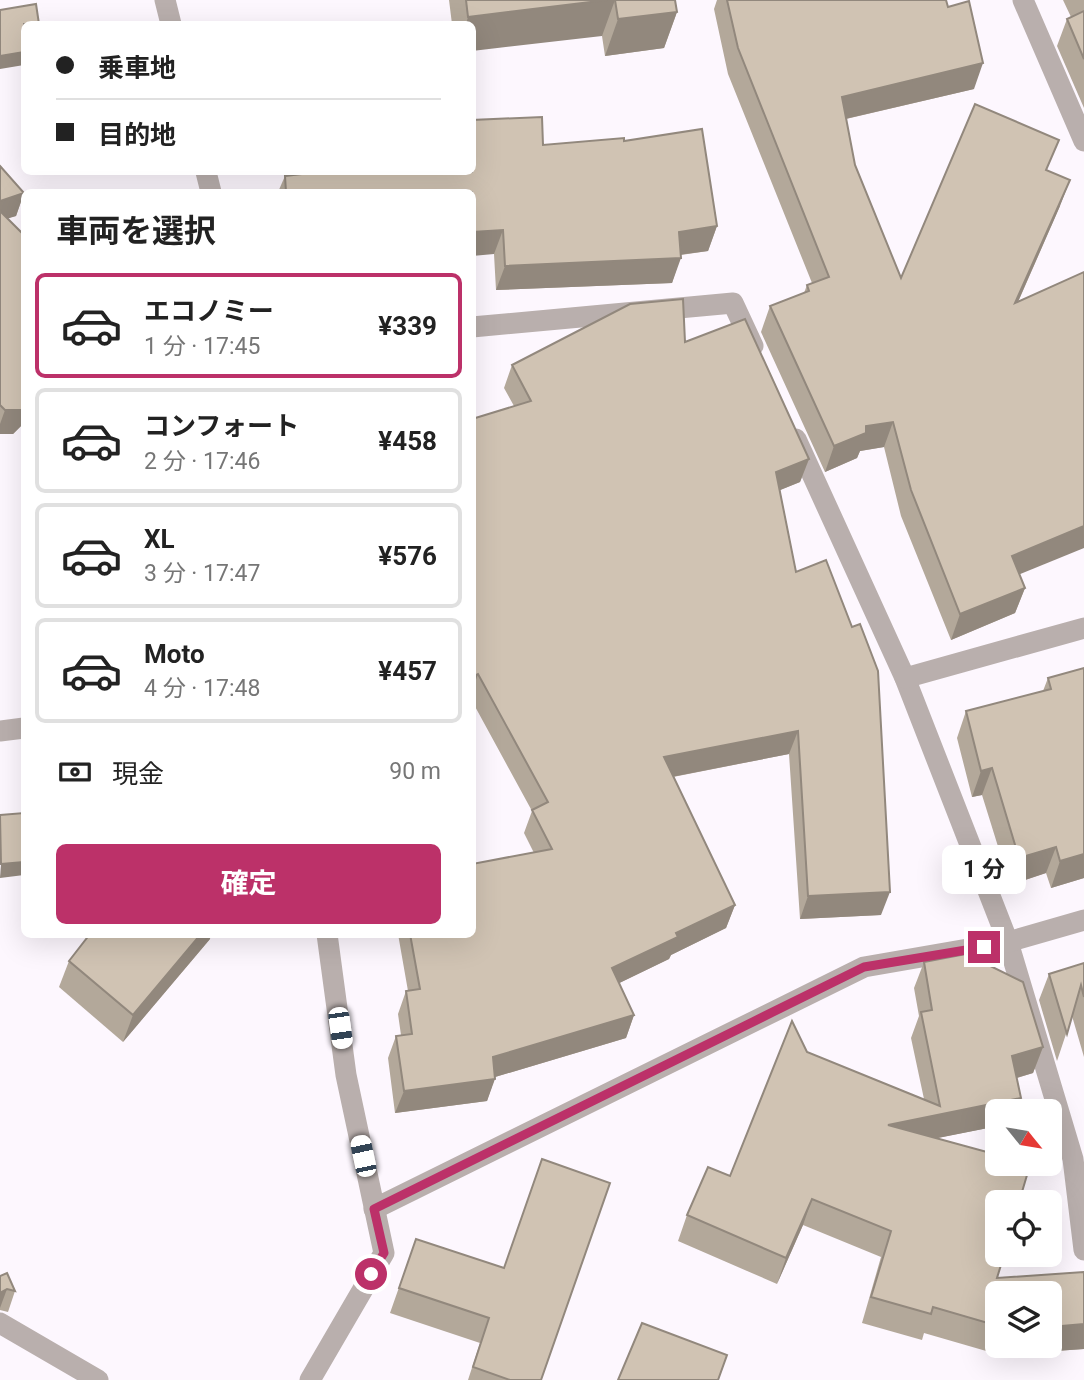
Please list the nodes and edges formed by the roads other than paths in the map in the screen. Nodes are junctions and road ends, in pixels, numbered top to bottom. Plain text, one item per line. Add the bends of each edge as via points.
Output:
1 (165, 0) edge
2 (1023, 0) edge
3 (170, 21) edge
4 (1084, 141) edge
5 (476, 327) edge
6 (762, 365) edge
7 (785, 415) edge
8 (1084, 628) edge
9 (905, 678) junction
10 (21, 728) edge
11 (0, 731) edge
12 (1084, 920) edge
13 (328, 938) edge
14 (1009, 942) junction
15 (1081, 1204) edge
16 (374, 1209) junction
17 (1084, 1250) edge
18 (0, 1323) edge
19 (98, 1380) edge
20 (310, 1380) edge

1 - 3 street
2 - 4 street
5 - 6 street via 733,303
7 - 9 street
8 - 9 street
9 - 14 street
10 - 11 street
12 - 14 street
13 - 16 street via 346,1075
14 - 15 street via 1073,1159
14 - 16 street via 864,967
15 - 17 street
16 - 20 street via 384,1253
18 - 19 street

